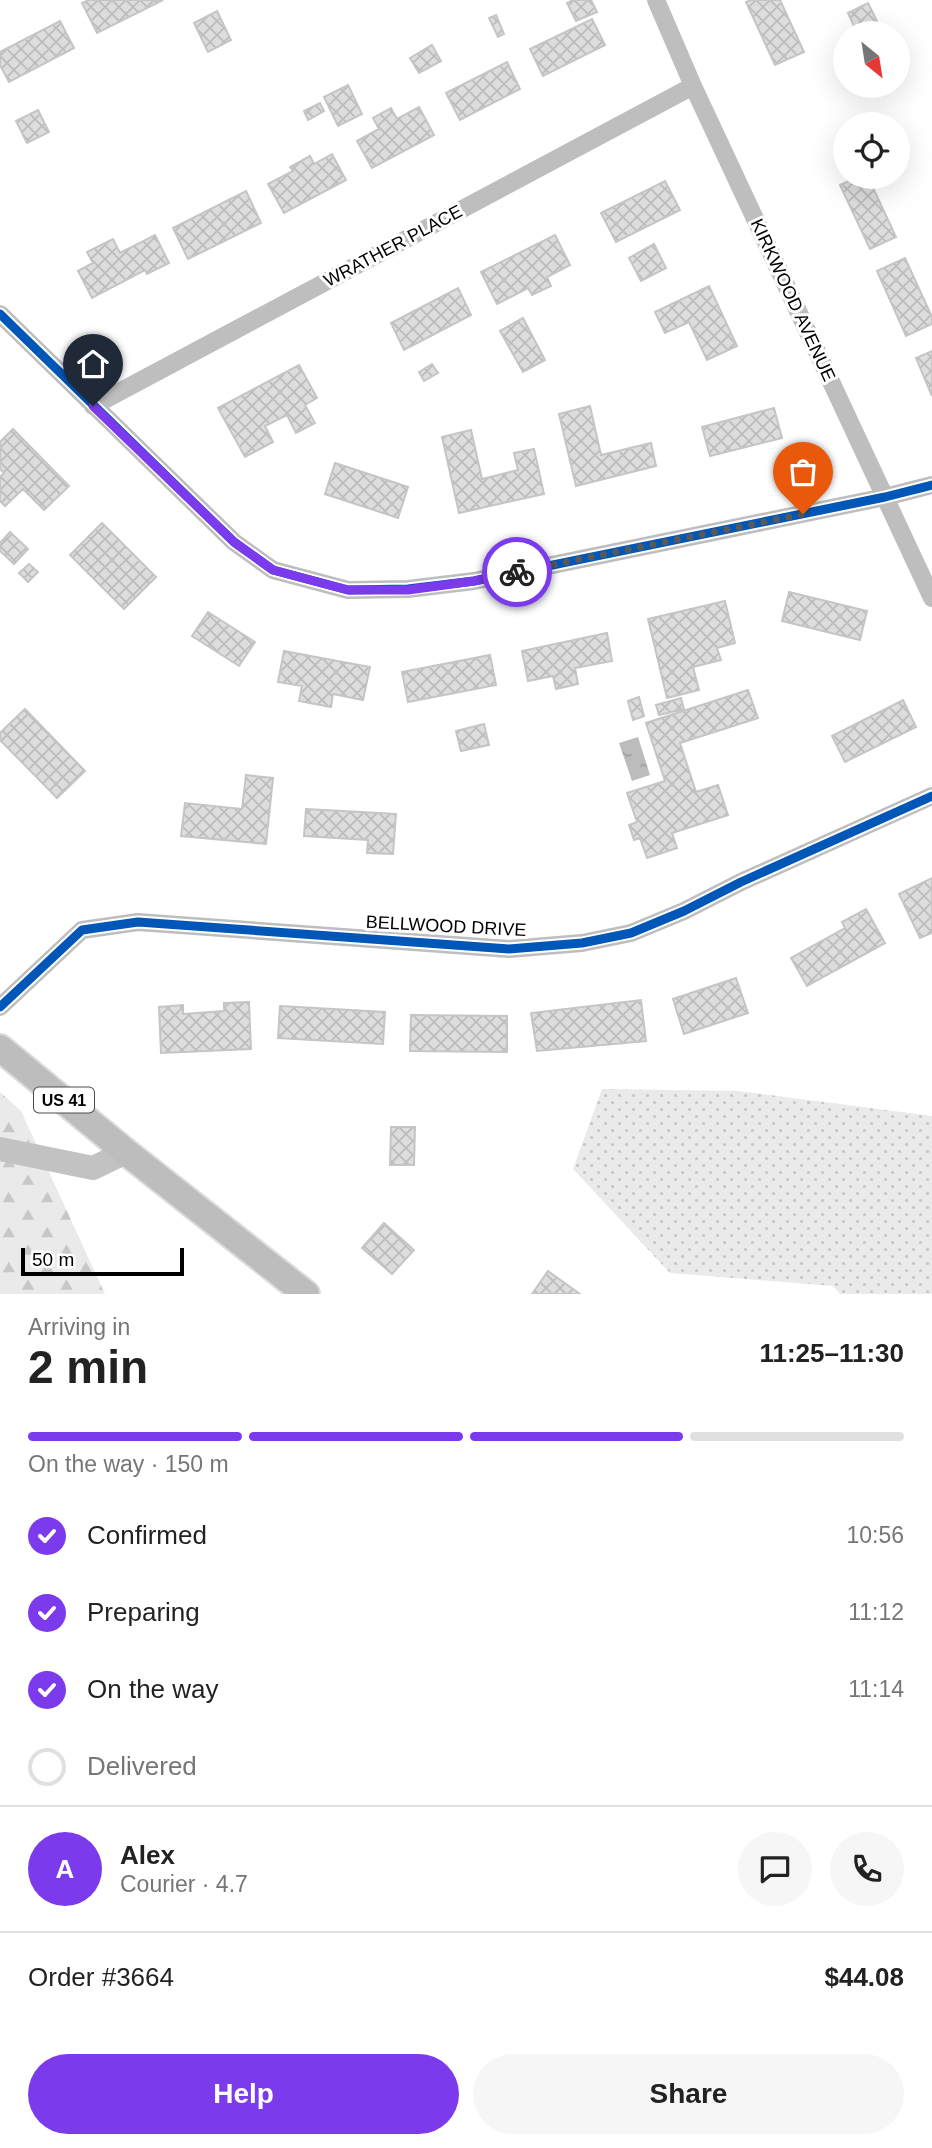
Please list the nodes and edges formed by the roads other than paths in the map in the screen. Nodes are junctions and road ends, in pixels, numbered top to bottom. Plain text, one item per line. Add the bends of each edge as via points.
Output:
1 (656, 0) edge
2 (693, 86) junction
3 (0, 314) edge
4 (93, 406) junction
5 (932, 485) edge
6 (885, 497) junction
7 (932, 598) edge
8 (932, 796) edge
9 (0, 1006) edge
10 (0, 1048) edge
11 (0, 1149) edge
12 (126, 1152) junction
13 (306, 1294) edge

1 - 2 street, KIRKWOOD AVENUE
2 - 4 street, WRATHER PLACE
2 - 6 street, KIRKWOOD AVENUE
3 - 4 street
4 - 6 street via 234,542 273,570 348,590 408,590 474,581
5 - 6 street
6 - 7 street, KIRKWOOD AVENUE
8 - 9 street, BELLWOOD DRIVE via 631,933 582,943 509,949 138,922 82,930
10 - 12 main road, US 41
11 - 12 main road via 93,1168
12 - 13 main road, US 41

